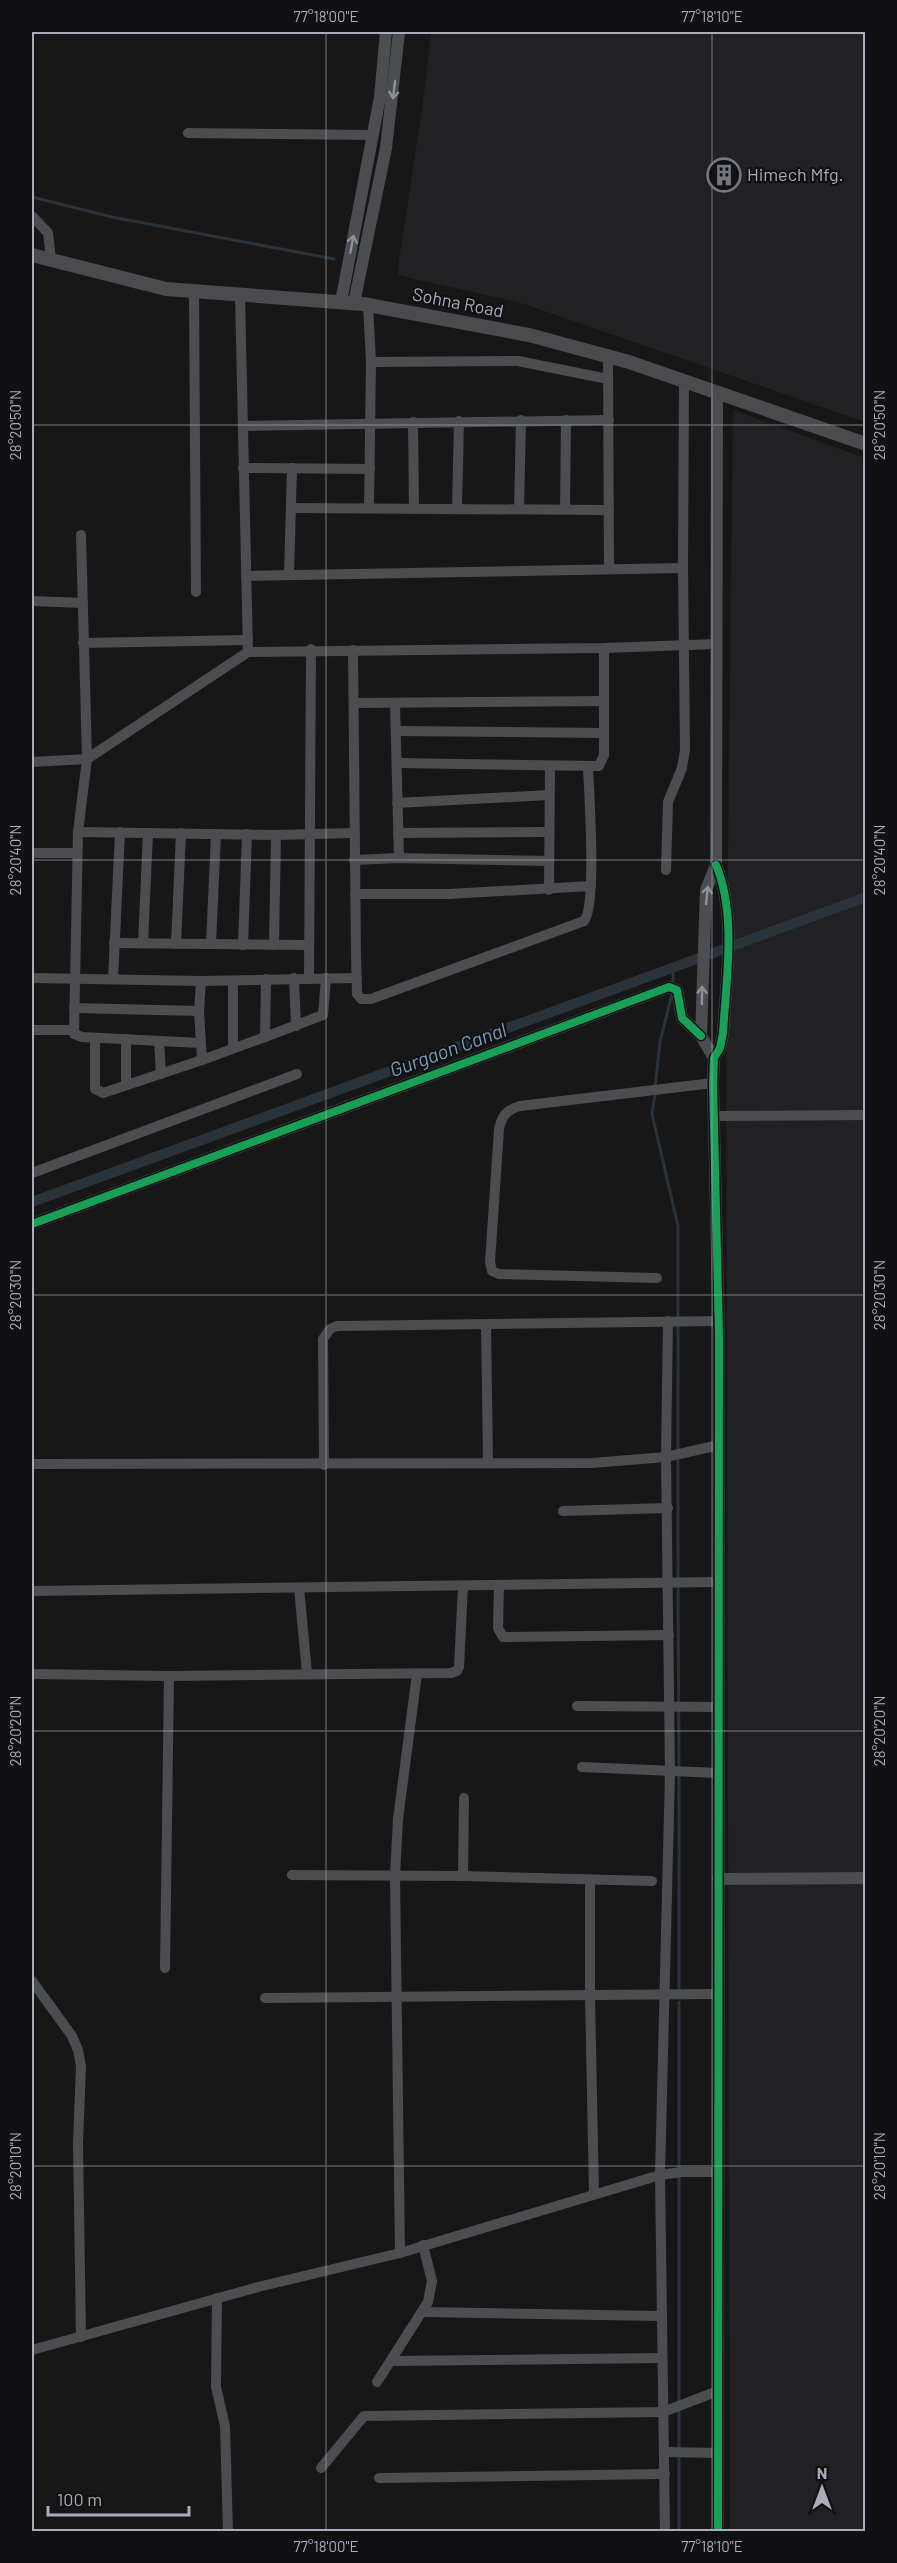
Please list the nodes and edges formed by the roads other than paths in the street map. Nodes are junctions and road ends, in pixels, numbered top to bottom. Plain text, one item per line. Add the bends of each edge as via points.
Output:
1 (386, 32) edge
2 (399, 32) edge
3 (188, 133) dead end
4 (373, 135) junction
5 (32, 216) edge
6 (32, 255) edge
7 (51, 260) junction
8 (347, 272) junction
9 (360, 275) junction
10 (194, 292) junction
11 (240, 295) junction
12 (354, 303) junction
13 (608, 355) junction
14 (371, 362) junction
15 (608, 379) junction
16 (684, 380) junction
17 (717, 392) junction
18 (521, 420) junction
19 (566, 420) junction
20 (609, 420) junction
21 (459, 421) junction
22 (413, 422) junction
23 (371, 423) junction
24 (243, 426) junction
25 (866, 444) edge
26 (243, 468) junction
27 (292, 468) junction
28 (370, 469) junction
29 (369, 507) junction
30 (291, 508) junction
31 (414, 508) junction
32 (457, 508) junction
33 (519, 509) junction
34 (565, 509) junction
35 (609, 510) junction
36 (81, 535) dead end
37 (683, 568) junction
38 (609, 569) junction
39 (246, 576) junction
40 (289, 576) junction
41 (196, 592) dead end
42 (32, 601) edge
43 (83, 603) junction
44 (248, 640) junction
45 (83, 643) junction
46 (717, 644) junction
47 (685, 645) junction
48 (604, 648) junction
49 (311, 649) junction
50 (353, 650) junction
51 (248, 652) junction
52 (603, 701) junction
53 (354, 703) junction
54 (395, 704) junction
55 (397, 731) junction
56 (603, 733) junction
57 (87, 759) junction
58 (32, 762) edge
59 (397, 763) junction
60 (550, 766) junction
61 (588, 767) junction
62 (549, 795) junction
63 (397, 803) junction
64 (78, 832) junction
65 (120, 832) junction
66 (548, 832) junction
67 (148, 833) junction
68 (181, 833) junction
69 (354, 833) junction
70 (398, 833) junction
71 (216, 834) junction
72 (247, 834) junction
73 (309, 834) junction
74 (276, 835) junction
75 (32, 853) edge
76 (77, 853) junction
77 (399, 858) junction
78 (354, 860) junction
79 (549, 861) junction
80 (716, 866) junction
81 (666, 870) dead end
82 (591, 886) junction
83 (549, 890) junction
84 (355, 894) junction
85 (114, 943) junction
86 (143, 943) junction
87 (176, 944) junction
88 (212, 944) junction
89 (243, 945) junction
90 (274, 945) junction
91 (308, 945) junction
92 (32, 978) edge
93 (76, 978) junction
94 (294, 978) junction
95 (309, 978) junction
96 (326, 978) junction
97 (357, 978) junction
98 (113, 979) junction
99 (266, 979) junction
100 (201, 981) junction
101 (233, 981) junction
102 (74, 1008) junction
103 (199, 1011) junction
104 (296, 1026) junction
105 (32, 1030) edge
106 (74, 1030) junction
107 (701, 1036) junction
108 (265, 1037) junction
109 (95, 1038) junction
110 (126, 1039) junction
111 (159, 1041) junction
112 (200, 1043) junction
113 (233, 1047) junction
114 (714, 1058) junction
115 (202, 1059) junction
116 (161, 1074) junction
117 (297, 1074) dead end
118 (713, 1083) junction
119 (126, 1085) junction
120 (866, 1115) edge
121 (715, 1116) junction
122 (32, 1173) edge
123 (32, 1224) edge
124 (657, 1278) dead end
125 (719, 1320) junction
126 (676, 1321) junction
127 (486, 1324) junction
128 (719, 1445) junction
129 (675, 1456) junction
130 (488, 1463) junction
131 (32, 1464) edge
132 (324, 1465) junction
133 (668, 1508) junction
134 (563, 1511) dead end
135 (717, 1582) junction
136 (676, 1583) junction
137 (463, 1586) junction
138 (499, 1586) junction
139 (299, 1588) junction
140 (32, 1591) edge
141 (669, 1635) junction
142 (307, 1673) junction
143 (32, 1674) edge
144 (417, 1674) junction
145 (169, 1676) junction
146 (577, 1706) dead end
147 (676, 1707) junction
148 (718, 1707) junction
149 (582, 1767) dead end
150 (676, 1772) junction
151 (718, 1773) junction
152 (464, 1798) dead end
153 (292, 1875) dead end
154 (395, 1875) junction
155 (463, 1876) junction
156 (866, 1878) edge
157 (718, 1879) junction
158 (590, 1881) junction
159 (652, 1881) dead end
160 (165, 1968) dead end
161 (32, 1981) edge
162 (664, 1993) junction
163 (718, 1994) junction
164 (590, 1996) junction
165 (265, 1998) dead end
166 (395, 1999) junction
167 (717, 2172) junction
168 (660, 2175) junction
169 (594, 2194) junction
170 (423, 2244) junction
171 (400, 2253) junction
172 (217, 2298) junction
173 (422, 2312) junction
174 (661, 2316) junction
175 (81, 2337) junction
176 (32, 2350) edge
177 (662, 2358) junction
178 (391, 2361) junction
179 (377, 2382) dead end
180 (718, 2391) junction
181 (672, 2408) junction
182 (674, 2452) junction
183 (719, 2453) junction
184 (321, 2468) dead end
185 (664, 2474) junction
186 (379, 2478) dead end
187 (228, 2532) edge
188 (665, 2532) edge
189 (718, 2532) edge

1 - 4 street
2 -> 9 street via 386,148
3 - 4 street
8 -> 4 street
5 - 7 street via 48,232
6 - 7 main road, Sohna Road
7 - 10 main road, Sohna Road via 166,290
8 - 9 street
8 - 12 street
9 - 12 street
10 - 11 main road, Sohna Road
10 - 41 street
11 - 12 main road, Sohna Road
11 - 24 street
12 - 13 main road, Sohna Road via 517,333
12 - 14 street
13 - 15 street
13 - 16 main road, Sohna Road
14 - 15 street via 518,361
14 - 23 street
15 - 20 street
16 - 17 main road, Sohna Road
16 - 37 street
17 - 25 main road, Sohna Road
17 - 46 street
18 - 19 street
18 - 21 street
18 - 33 street
19 - 20 street
19 - 34 street
20 - 35 street
21 - 22 street
21 - 32 street
22 - 23 street
22 - 31 street
23 - 24 street
23 - 28 street
24 - 26 street
26 - 27 street
26 - 39 street
27 - 28 street
27 - 30 street
28 - 29 street
29 - 30 street
29 - 31 street
30 - 40 street
31 - 32 street
32 - 33 street
33 - 34 street
34 - 35 street
35 - 38 street
36 - 43 street
37 - 38 street
37 - 47 street
38 - 40 street
39 - 40 street
39 - 44 street
42 - 43 street
43 - 45 street
44 - 45 street
44 - 51 street
45 - 57 street
46 - 47 street
46 - 80 street
47 - 48 street
47 - 81 street via 685,750 668,802
48 - 50 street
48 - 52 street
49 - 50 street
49 - 51 street
49 - 73 street
50 - 53 street
51 - 57 street
52 - 54 street
52 - 56 street
53 - 54 street
53 - 69 street
54 - 55 street
55 - 56 street
55 - 59 street
56 - 61 street via 603,760 599,766
57 - 58 street
57 - 64 street
59 - 60 street
59 - 63 street
60 - 61 street
60 - 62 street
61 - 82 street
62 - 63 street
62 - 66 street
63 - 70 street
64 - 65 street
64 - 76 street
65 - 67 street
65 - 85 street
66 - 70 street
66 - 79 street
67 - 68 street
67 - 86 street
68 - 71 street
68 - 87 street
69 - 73 street
69 - 78 street
70 - 77 street
71 - 72 street
71 - 88 street
72 - 74 street
72 - 89 street
73 - 74 street
73 - 91 street
74 - 90 street
75 - 76 street
76 - 93 street
77 - 78 street
77 - 79 street
78 - 84 street
79 - 83 street
107 -> 80 street via 706,890
80 - 114 street via 724,889 728,927 722,1043
82 - 83 street
82 - 97 street via 589,916 580,924 370,999 359,998
83 - 84 street
84 - 97 street
85 - 86 street
85 - 98 street
86 - 87 street
87 - 88 street
88 - 89 street
89 - 90 street
90 - 91 street
91 - 95 street
92 - 93 street
93 - 98 street
93 - 102 street
94 - 95 street
94 - 99 street
94 - 104 street
95 - 96 street
96 - 97 street
96 - 104 street via 323,1015
98 - 100 street
99 - 101 street
99 - 108 street
100 - 101 street
100 - 103 street
101 - 113 street
102 - 103 street
102 - 106 street
103 - 112 street
104 - 108 street
105 - 106 street
106 - 109 street via 76,1037
107 - 114 street
107 - 123 street via 682,1018 679,993 673,987
108 - 113 street
109 - 110 street
109 - 119 street via 95,1089 103,1093
110 - 111 street
110 - 119 street
111 - 112 street
111 - 116 street
112 - 115 street
113 - 115 street
114 - 118 street
115 - 116 street
116 - 119 street
117 - 122 street
118 - 121 street
118 - 124 street via 520,1106 506,1112 498,1130 492,1271
120 - 121 street
121 - 125 street
125 - 126 street
125 - 128 street
126 - 127 street
126 - 129 street
127 - 130 street
127 - 132 street via 330,1329 322,1339
128 - 129 street
128 - 135 street
129 - 130 street via 599,1463
129 - 133 street
130 - 132 street
131 - 132 street
133 - 134 street
133 - 136 street
135 - 136 street
135 - 148 street
136 - 138 street
136 - 141 street
137 - 138 street
137 - 139 street
137 - 144 street via 458,1671
138 - 141 street via 498,1632 503,1636
139 - 140 street
139 - 142 street
141 - 147 street
142 - 144 street
142 - 145 street
143 - 145 street
144 - 154 street via 398,1819
145 - 160 street
146 - 147 street
147 - 148 street
147 - 150 street
148 - 151 street
149 - 150 street
150 - 151 street
150 - 162 street
151 - 157 street
152 - 155 street
153 - 154 street
154 - 155 street
154 - 166 street
155 - 158 street
156 - 157 street
157 - 163 street
158 - 159 street
158 - 164 street
161 - 175 street via 72,2036 81,2066
162 - 163 street
162 - 164 street
162 - 168 street
163 - 167 street
164 - 166 street
164 - 169 street
165 - 166 street
166 - 171 street
167 - 168 street
167 - 180 street
168 - 169 street
168 - 174 street
169 - 170 street
170 - 171 street
170 - 173 street via 432,2289
171 - 172 street
172 - 175 street
172 - 187 street via 216,2386 225,2426
173 - 174 street
173 - 178 street
174 - 177 street
175 - 176 street
177 - 178 street
177 - 181 street
178 - 179 street
180 - 181 street
180 - 183 street
181 - 182 street
181 - 184 street via 364,2416
182 - 183 street
182 - 185 street
183 - 189 street
185 - 186 street
185 - 188 street

